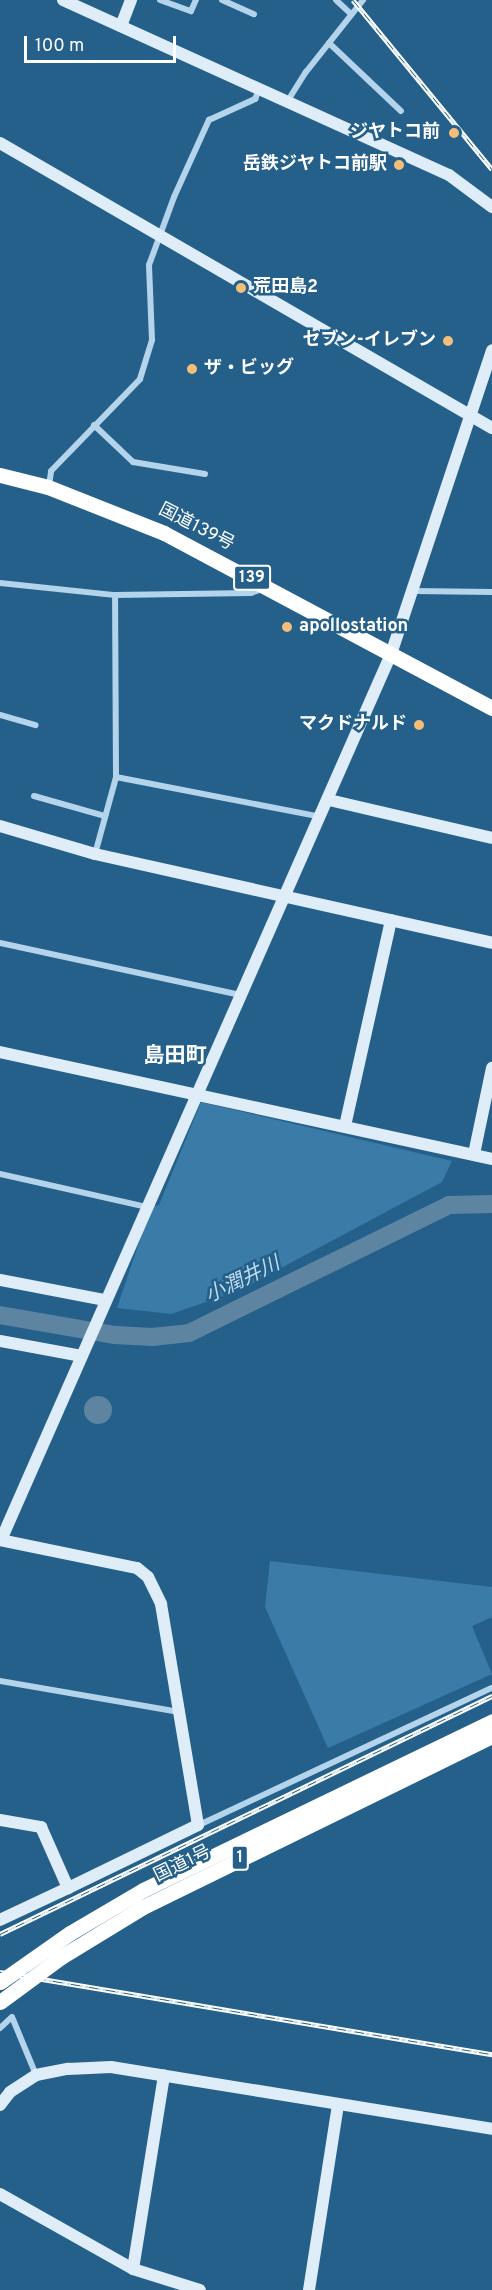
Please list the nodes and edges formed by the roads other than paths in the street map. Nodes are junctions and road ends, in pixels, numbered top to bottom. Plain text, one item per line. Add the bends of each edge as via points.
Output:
1 (63, 0) edge
2 (131, 0) edge
3 (160, 0) edge
4 (196, 0) edge
5 (222, 0) edge
6 (336, 0) edge
7 (363, 0) edge
8 (254, 14) dead end
9 (351, 14) junction
10 (122, 26) junction
11 (329, 43) junction
12 (259, 90) junction
13 (287, 103) junction
14 (401, 111) dead end
15 (0, 143) edge
16 (492, 207) edge
17 (159, 234) junction
18 (492, 350) edge
19 (470, 416) junction
20 (94, 424) junction
21 (492, 428) edge
22 (206, 474) dead end
23 (0, 475) edge
24 (48, 487) junction
25 (0, 583) edge
26 (268, 586) junction
27 (413, 591) junction
28 (492, 592) edge
29 (115, 594) junction
30 (391, 654) junction
31 (492, 708) edge
32 (0, 715) edge
33 (36, 725) dead end
34 (116, 777) junction
35 (34, 796) dead end
36 (328, 800) junction
37 (105, 816) junction
38 (321, 817) junction
39 (0, 825) edge
40 (492, 838) edge
41 (96, 854) junction
42 (284, 897) junction
43 (391, 920) junction
44 (0, 943) edge
45 (492, 943) edge
46 (240, 995) junction
47 (0, 1052) edge
48 (492, 1068) edge
49 (196, 1095) junction
50 (345, 1126) junction
51 (474, 1154) junction
52 (492, 1159) edge
53 (0, 1174) edge
54 (147, 1207) junction
55 (0, 1280) edge
56 (105, 1304) junction
57 (0, 1341) edge
58 (84, 1352) junction
59 (0, 1540) edge
60 (0, 1681) edge
61 (492, 1688) edge
62 (179, 1712) junction
63 (492, 1721) edge
64 (492, 1736) edge
65 (0, 1820) edge
66 (198, 1826) junction
67 (68, 1888) junction
68 (0, 1920) edge
69 (0, 1982) edge
70 (0, 2002) edge
71 (0, 2028) edge
72 (36, 2075) junction
73 (164, 2075) junction
74 (338, 2104) junction
75 (0, 2105) edge
76 (492, 2129) edge
77 (0, 2194) edge
78 (133, 2269) junction
79 (200, 2290) edge
80 (309, 2290) edge

1 - 10 street
2 - 10 street
3 - 4 street via 191,11
5 - 8 street
6 - 9 street
7 - 9 street
9 - 11 street
10 - 12 street
11 - 13 street
11 - 14 street
12 - 13 street
12 - 17 street via 255,99 209,120
13 - 16 street via 449,176
15 - 17 street
17 - 19 street
17 - 20 street via 149,265 152,340 148,362 132,388
18 - 19 street
19 - 21 street
19 - 27 street
20 - 22 street via 133,462
20 - 24 street via 51,471
23 - 24 highway, 国道139号 / 139
24 - 26 highway, 国道139号 / 139 via 121,513
25 - 29 street
26 - 29 street via 251,593
26 - 30 highway, 国道139号 / 139
27 - 28 street
27 - 30 street
29 - 34 street
30 - 31 highway, 国道139号 / 139
30 - 36 street
32 - 33 street
34 - 37 street
34 - 38 street
35 - 37 street
36 - 38 street
36 - 40 street
37 - 41 street
38 - 42 street
39 - 41 street
41 - 42 street
42 - 43 street
42 - 46 street
43 - 45 street
43 - 50 street
44 - 46 street
46 - 49 street
47 - 49 street
48 - 51 street
49 - 50 street
49 - 54 street
50 - 51 street
51 - 52 street
53 - 54 street
54 - 56 street
55 - 56 street
56 - 58 street
57 - 58 street
58 - 59 street
59 - 62 street via 118,1562 137,1568 148,1577 161,1604
60 - 62 street
61 - 66 street
62 - 66 street
63 - 69 highway, 国道1号 / 1, bridge via 143,1890 70,1933
64 - 70 highway, 国道1号 / 1, bridge via 143,1906 61,1957
65 - 67 street via 41,1827
66 - 67 street
67 - 68 street
71 - 72 street via 12,2017
72 - 73 street via 111,2067
72 - 75 street via 10,2092
73 - 74 street
73 - 78 street
74 - 76 street
74 - 80 street
77 - 78 street
78 - 79 street

